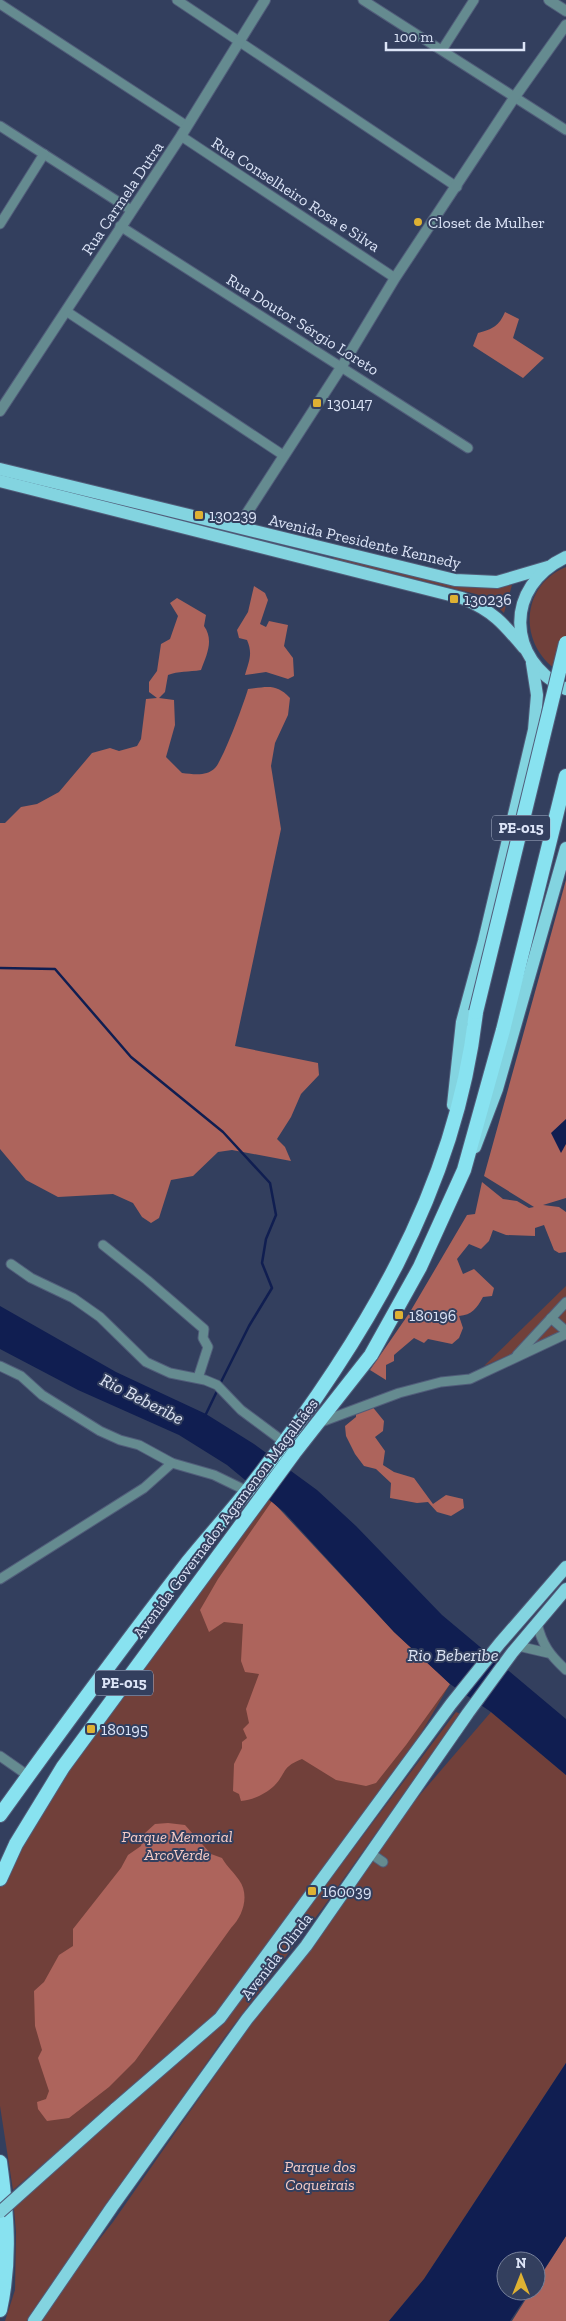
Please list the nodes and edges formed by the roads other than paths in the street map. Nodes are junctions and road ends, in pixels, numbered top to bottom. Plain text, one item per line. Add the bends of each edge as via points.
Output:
1 (177, 0) edge
2 (265, 0) edge
3 (474, 0) edge
4 (549, 0) edge
5 (368, 1) edge
6 (0, 4) edge
7 (566, 11) edge
8 (566, 25) edge
9 (239, 42) junction
10 (442, 50) junction
11 (514, 98) junction
12 (0, 126) edge
13 (187, 126) junction
14 (566, 130) edge
15 (181, 136) junction
16 (44, 154) junction
17 (456, 187) junction
18 (132, 210) junction
19 (0, 224) edge
20 (120, 226) junction
21 (395, 278) junction
22 (66, 311) junction
23 (342, 366) junction
24 (0, 411) edge
25 (468, 448) dead end
26 (283, 455) junction
27 (0, 469) edge
28 (0, 481) edge
29 (238, 527) junction
30 (566, 548) edge
31 (556, 562) edge
32 (566, 643) edge
33 (524, 648) junction
34 (532, 663) junction
35 (566, 689) edge
36 (566, 776) edge
37 (566, 848) edge
38 (450, 1133) junction
39 (464, 1170) junction
40 (103, 1245) dead end
41 (11, 1264) dead end
42 (566, 1302) edge
43 (551, 1318) junction
44 (566, 1333) edge
45 (514, 1359) junction
46 (0, 1366) edge
47 (198, 1378) junction
48 (319, 1423) junction
49 (283, 1443) junction
50 (172, 1463) junction
51 (249, 1489) junction
52 (566, 1567) edge
53 (0, 1579) edge
54 (564, 1596) edge
55 (537, 1623) junction
56 (515, 1649) junction
57 (548, 1653) junction
58 (566, 1670) edge
59 (0, 1756) edge
60 (29, 1777) junction
61 (0, 1815) edge
62 (370, 1853) junction
63 (384, 1862) dead end
64 (0, 1879) edge
65 (0, 2162) edge
66 (0, 2212) edge
67 (0, 2310) edge
68 (34, 2321) edge

1 - 9 street
2 - 9 street, Rua Carmela Dutra
3 - 10 street
4 - 7 street
5 - 10 street
6 - 13 street
8 - 11 street
9 - 13 street, Rua Carmela Dutra
9 - 17 street
10 - 11 street
11 - 14 street
11 - 17 street
12 - 16 street
13 - 15 street, Rua Carmela Dutra
15 - 18 street, Rua Carmela Dutra
15 - 21 street, Rua Conselheiro Rosa e Silva
16 - 18 street
16 - 19 street
17 - 21 street
18 - 20 street, Rua Carmela Dutra
20 - 22 street, Rua Carmela Dutra
20 - 23 street, Rua Doutor Sérgio Loreto
21 - 23 street
22 - 24 street, Rua Carmela Dutra
22 - 26 street
23 - 25 street, Rua Doutor Sérgio Loreto
23 - 26 street
26 - 29 street
27 - 29 main road, Avenida Presidente Kennedy
28 - 33 main road, Avenida Presidente Kennedy via 462,598 494,615
29 - 31 main road, Avenida Presidente Kennedy via 455,580 497,582
30 - 31 main road
31 - 33 main road via 532,583 523,604 520,626
32 - 38 highway, Avenida Governador Agamenon Magalhães / PE-015, bridge via 476,1012 471,1054
33 - 34 main road
34 - 35 main road via 541,674
34 - 38 main road, Avenida Governador Agamenon Magalhães via 537,695 534,730 462,1022
36 - 39 highway, Avenida Governador Agamenon Magalhães / PE-015 via 503,1030
37 - 39 main road, Avenida Governador Agamenon Magalhães via 497,1088 484,1127
38 - 49 highway, Avenida Governador Agamenon Magalhães / PE-015 via 433,1187 383,1293 343,1360
39 - 48 highway, Avenida Governador Agamenon Magalhães / PE-015 via 451,1204 401,1304 371,1355
40 - 47 street via 204,1329 203,1338 208,1347
41 - 47 street via 31,1278 73,1298 100,1317 146,1362
42 - 43 street
43 - 44 street
43 - 45 street
44 - 45 street
45 - 48 street via 470,1379 441,1382 399,1393
46 - 50 street via 21,1376 42,1395 100,1431 147,1449
47 - 49 street via 220,1388 241,1410
48 - 64 highway, Avenida Governador Agamenon Magalhães / PE-015 via 63,1767 16,1844
49 - 51 highway, Avenida Governador Agamenon Magalhães / PE-015
50 - 51 street
50 - 53 street via 144,1488
51 - 60 highway, Avenida Governador Agamenon Magalhães / PE-015 via 188,1563
52 - 66 main road, Avenida Olinda, bridge via 451,1704 220,2018
54 - 55 main road, Avenida Olinda
55 - 56 main road, Avenida Olinda
55 - 57 street via 540,1639
56 - 57 street
56 - 62 main road, Avenida Olinda
57 - 58 street
59 - 60 street
60 - 61 highway, Avenida Governador Agamenon Magalhães / PE-015
62 - 63 street
62 - 68 main road, Avenida Olinda via 306,1946 248,2019 112,2207
65 - 67 highway via 8,2222 8,2254

